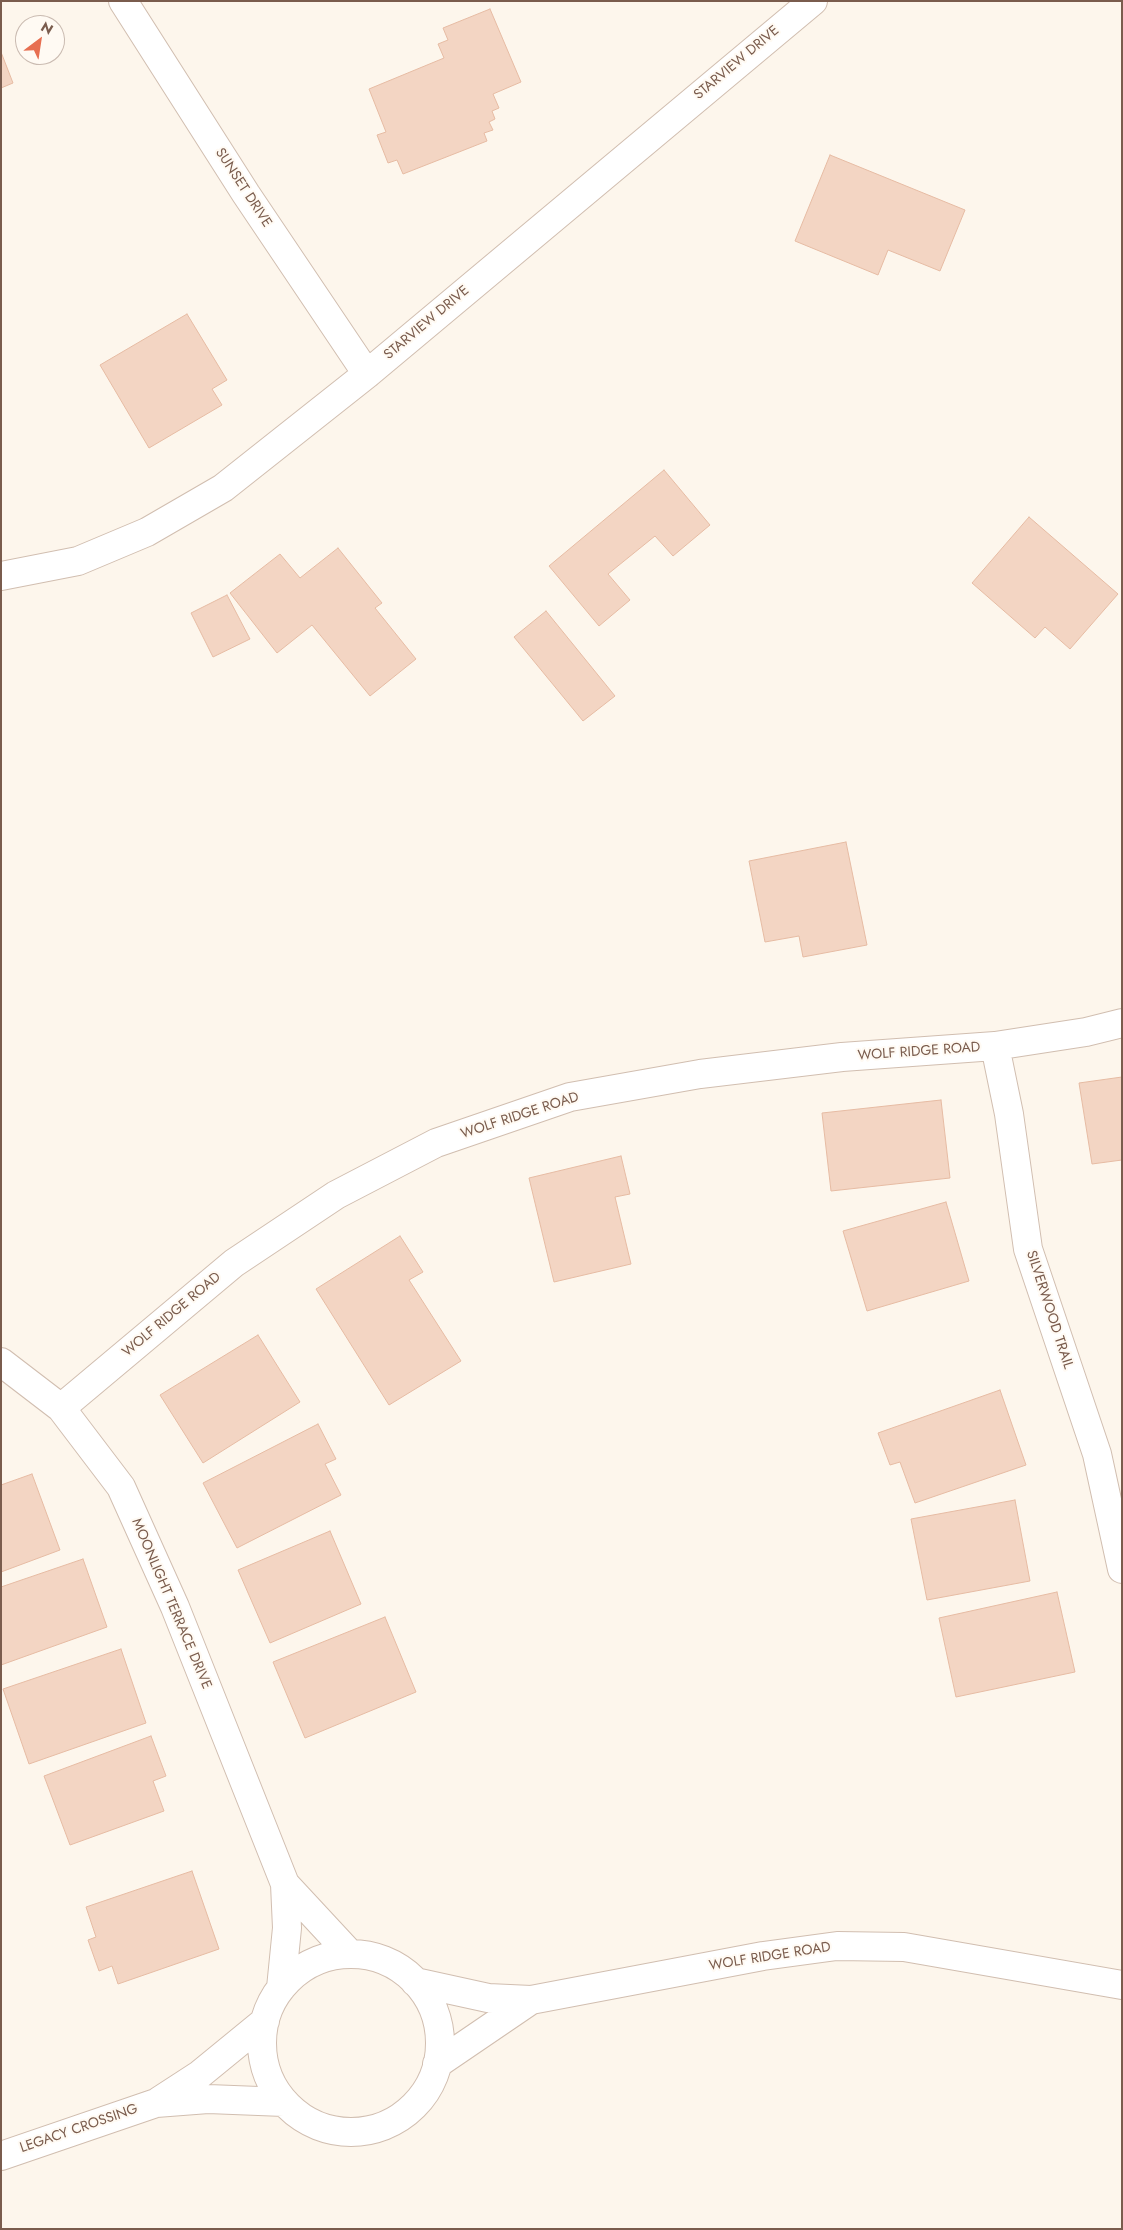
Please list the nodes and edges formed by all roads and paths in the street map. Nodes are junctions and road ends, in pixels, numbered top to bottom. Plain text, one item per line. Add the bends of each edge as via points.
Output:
1 (123, 1) edge
2 (813, 1) edge
3 (367, 374) junction
4 (1, 576) edge
5 (1122, 1023) edge
6 (995, 1046) junction
7 (1, 1362) edge
8 (61, 1408) junction
9 (1122, 1569) edge
10 (285, 1884) junction
11 (350, 1954) junction
12 (415, 1982) junction
13 (1122, 1985) edge
14 (281, 1988) junction
15 (531, 2000) junction
16 (265, 2021) junction
17 (437, 2064) junction
18 (284, 2102) junction
19 (156, 2103) junction
20 (1, 2156) edge

1 - 3 street, SUNSET DRIVE via 246,194
2 - 3 street, STARVIEW DRIVE
3 - 4 street, STARVIEW DRIVE via 224,488 147,532 78,561
5 - 6 street, WOLF RIDGE ROAD
6 - 8 street, WOLF RIDGE ROAD via 842,1057 691,1076 570,1097 436,1143 336,1195 234,1263
6 - 9 street, SILVERWOOD TRAIL via 1010,1114 1028,1249 1097,1454
7 - 8 street, MOONLIGHT TERRACE DRIVE
8 - 10 street, MOONLIGHT TERRACE DRIVE via 121,1486 175,1606
10 - 11 street, MOONLIGHT TERRACE DRIVE
10 - 14 street, MOONLIGHT TERRACE DRIVE via 287,1928
11 - 12 street, LEGACY CROSSING via 379,1959 406,1973
11 - 14 street, LEGACY CROSSING via 320,1960 295,1973
12 - 15 street via 488,1998
12 - 17 street, LEGACY CROSSING via 426,1995 438,2022 440,2053
13 - 15 street, WOLF RIDGE ROAD via 904,1947 837,1946 763,1956
14 - 16 street, LEGACY CROSSING
15 - 17 street, WOLF RIDGE ROAD
16 - 18 street, LEGACY CROSSING via 262,2050 266,2068
16 - 19 street, LEGACY CROSSING via 199,2075
17 - 18 street, LEGACY CROSSING via 432,2082 415,2106 391,2124 362,2132 333,2131 306,2120
18 - 19 street, LEGACY CROSSING via 208,2099
19 - 20 street, LEGACY CROSSING

